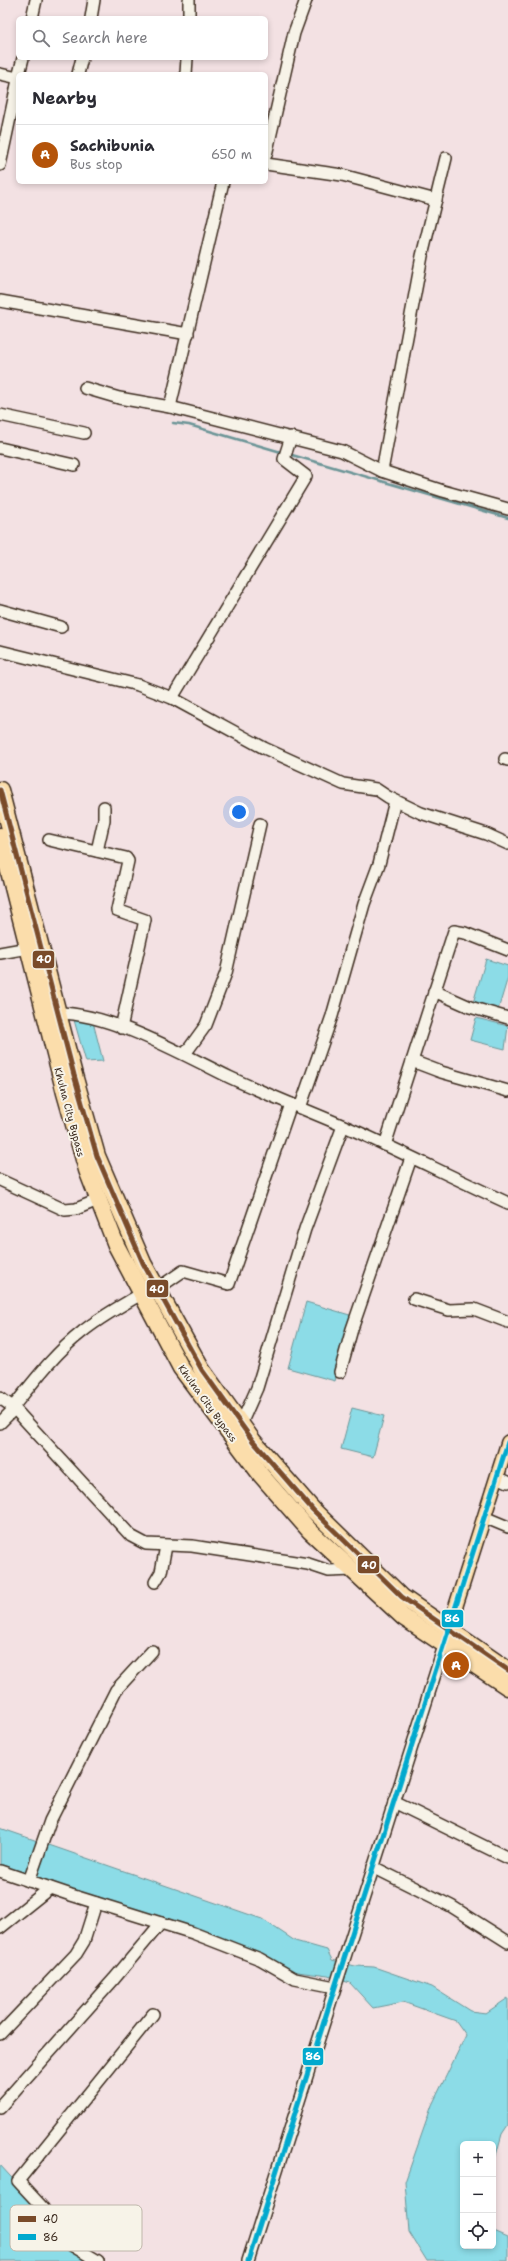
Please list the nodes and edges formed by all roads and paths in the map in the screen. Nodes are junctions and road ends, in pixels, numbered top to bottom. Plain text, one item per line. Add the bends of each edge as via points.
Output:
1 (36, 0) edge
2 (94, 0) edge
3 (190, 0) edge
4 (306, 0) edge
5 (32, 16) edge
6 (90, 16) edge
7 (189, 16) edge
8 (22, 60) edge
9 (82, 60) edge
10 (187, 60) edge
11 (20, 72) edge
12 (78, 72) edge
13 (186, 72) edge
14 (0, 74) edge
15 (16, 78) edge
16 (16, 89) edge
17 (268, 146) edge
18 (446, 158) dead end
19 (268, 164) edge
20 (0, 165) edge
21 (223, 184) edge
22 (436, 200) junction
23 (0, 301) edge
24 (188, 334) junction
25 (85, 388) dead end
26 (170, 407) junction
27 (0, 415) edge
28 (84, 433) dead end
29 (291, 438) junction
30 (0, 448) edge
31 (74, 464) dead end
32 (382, 471) junction
33 (508, 509) edge
34 (0, 610) edge
35 (61, 627) dead end
36 (0, 651) edge
37 (172, 698) junction
38 (0, 790) edge
39 (395, 801) junction
40 (104, 807) dead end
41 (260, 824) dead end
42 (0, 836) edge
43 (50, 840) dead end
44 (508, 844) edge
45 (97, 851) junction
46 (28, 948) junction
47 (508, 950) edge
48 (0, 953) edge
49 (434, 991) junction
50 (58, 1013) junction
51 (508, 1018) edge
52 (121, 1028) junction
53 (185, 1054) junction
54 (412, 1061) junction
55 (508, 1091) edge
56 (296, 1106) junction
57 (343, 1126) junction
58 (385, 1145) junction
59 (410, 1158) junction
60 (0, 1180) edge
61 (98, 1200) junction
62 (508, 1203) edge
63 (157, 1290) junction
64 (142, 1294) junction
65 (414, 1299) dead end
66 (508, 1322) edge
67 (340, 1372) dead end
68 (0, 1398) edge
69 (13, 1408) junction
70 (0, 1423) edge
71 (240, 1424) junction
72 (508, 1442) edge
73 (502, 1480) edge
74 (484, 1517) junction
75 (508, 1527) edge
76 (166, 1546) junction
77 (353, 1570) junction
78 (156, 1582) dead end
79 (449, 1629) junction
80 (444, 1646) junction
81 (152, 1651) dead end
82 (508, 1670) edge
83 (508, 1687) edge
84 (394, 1802) junction
85 (508, 1858) edge
86 (373, 1867) junction
87 (0, 1870) edge
88 (29, 1880) junction
89 (50, 1888) junction
90 (96, 1903) junction
91 (161, 1923) junction
92 (0, 1928) edge
93 (508, 1942) edge
94 (336, 1984) junction
95 (153, 2014) dead end
96 (0, 2034) edge
97 (0, 2107) edge
98 (40, 2205) edge
99 (81, 2251) edge
100 (98, 2261) edge
101 (248, 2261) edge

1 - 5 street
2 - 6 street
3 - 7 street
4 - 17 street via 292,40
8 - 11 street
9 - 12 street
10 - 13 street
14 - 15 street
16 - 20 street
18 - 22 street
19 - 22 street via 342,175
21 - 24 street
22 - 32 street via 422,256
23 - 24 street
24 - 26 street
25 - 26 street via 118,398
26 - 29 street
27 - 28 street
29 - 32 street via 342,451
29 - 37 street via 284,459 306,476
30 - 31 street
32 - 33 street
34 - 35 street
36 - 37 street via 138,685
37 - 39 street via 264,748 343,784 376,789
38 - 50 highway, Khulna City Bypass
39 - 44 street
39 - 56 street via 379,864 364,904 330,1023
40 - 45 street via 104,820
41 - 53 street via 226,973 206,1025
42 - 46 highway, Khulna City Bypass
43 - 45 street
45 - 52 street via 126,858 128,861 116,910 145,920
46 - 48 street
46 - 61 highway, Khulna City Bypass via 65,1093
47 - 49 street via 454,931
49 - 51 street via 470,1007
49 - 54 street
50 - 52 street via 72,1013
50 - 63 highway, Khulna City Bypass via 97,1156
52 - 53 street
53 - 56 street
54 - 55 street
54 - 58 street
56 - 57 street
56 - 63 street via 229,1284 183,1271
57 - 58 street
57 - 71 street via 305,1229 257,1388
58 - 59 street
59 - 62 street
59 - 67 street
60 - 61 street via 65,1210 76,1209
61 - 64 highway, Khulna City Bypass via 116,1245
63 - 71 highway, Khulna City Bypass via 202,1370
64 - 69 street via 80,1333 49,1364
64 - 77 highway, Khulna City Bypass via 181,1368 260,1475 310,1531
65 - 66 street via 449,1310 474,1309
68 - 69 street
69 - 70 street
69 - 76 street via 131,1536 146,1544
71 - 79 highway, Khulna City Bypass via 313,1510 402,1597
72 - 73 main road
73 - 74 main road
74 - 75 street
74 - 79 main road
76 - 77 street via 192,1546 308,1564 329,1572
76 - 78 street via 161,1572
77 - 80 highway, Khulna City Bypass via 403,1617
79 - 80 main road
79 - 82 highway, Khulna City Bypass
80 - 83 highway, Khulna City Bypass
80 - 84 street
81 - 88 street via 116,1690 62,1793 42,1839
84 - 85 street
84 - 86 street
86 - 93 street via 451,1906
86 - 94 street
87 - 88 street
88 - 89 street
89 - 90 street
89 - 92 street
90 - 91 street
90 - 96 street via 84,1941 76,1954
91 - 94 street via 260,1960 295,1979
91 - 97 street via 110,1985
94 - 101 street
95 - 98 street via 18,2181
99 - 100 street

